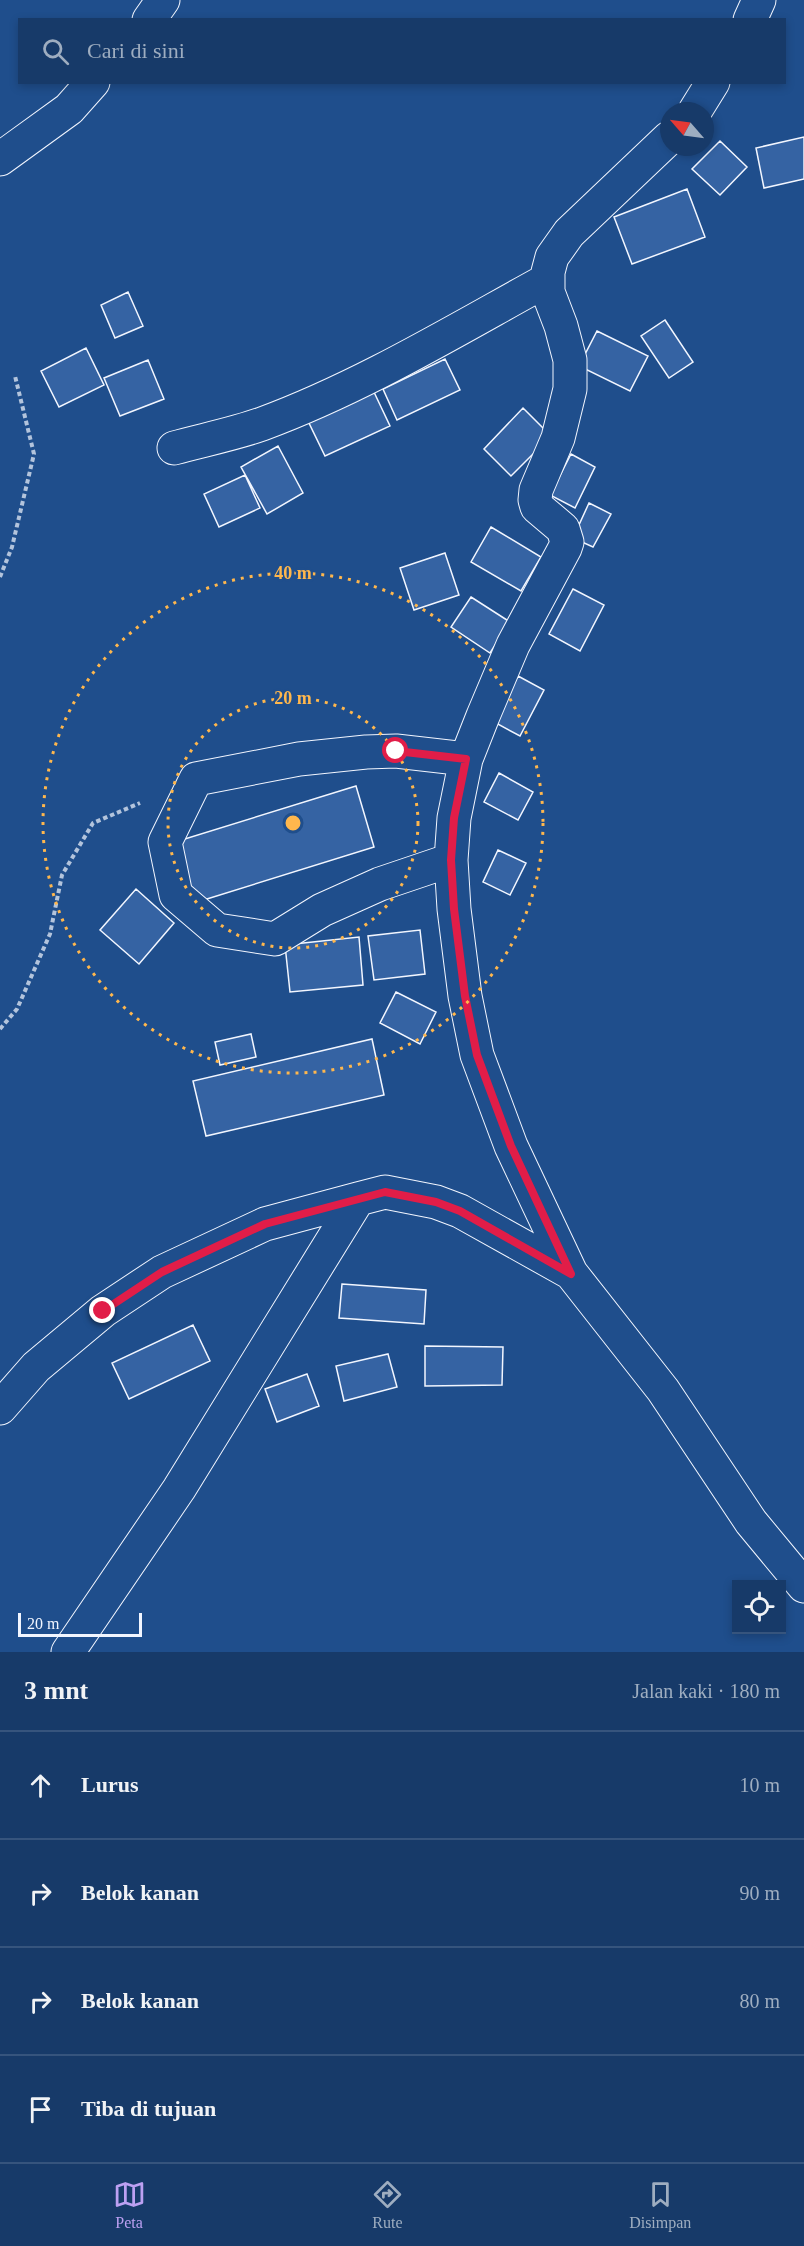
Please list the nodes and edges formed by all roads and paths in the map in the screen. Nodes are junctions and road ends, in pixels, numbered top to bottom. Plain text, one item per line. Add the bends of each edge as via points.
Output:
1 (163, 0) edge
2 (759, 0) edge
3 (150, 18) edge
4 (751, 18) edge
5 (91, 84) edge
6 (712, 84) edge
7 (701, 102) edge
8 (660, 147) edge
9 (0, 159) edge
10 (547, 280) junction
11 (15, 376) dead end
12 (174, 448) dead end
13 (0, 577) edge
14 (466, 759) junction
15 (196, 779) junction
16 (451, 860) junction
17 (0, 1029) edge
18 (358, 1198) junction
19 (571, 1274) junction
20 (0, 1408) edge
21 (804, 1586) edge
22 (68, 1652) edge

1 - 3 street
2 - 4 street
5 - 9 street via 69,109
6 - 7 street
8 - 10 street via 569,233 552,256
10 - 12 street via 386,369 304,406 261,424
10 - 14 street via 570,360 570,389 558,438 535,500 537,507 563,529 566,548 513,645
11 - 13 path via 34,454 12,547
14 - 15 street via 396,751 366,752 299,759
14 - 16 street via 454,818
15 - 16 street via 165,842 176,895 217,930 275,939 322,910
15 - 17 path via 93,824 62,875 50,934 17,1009
16 - 19 street via 465,996 477,1055 511,1146
18 - 19 street via 385,1192 436,1202 490,1227
18 - 20 street via 265,1224 162,1272 94,1318 36,1367
18 - 22 street via 179,1489
19 - 21 street via 663,1389 751,1522

